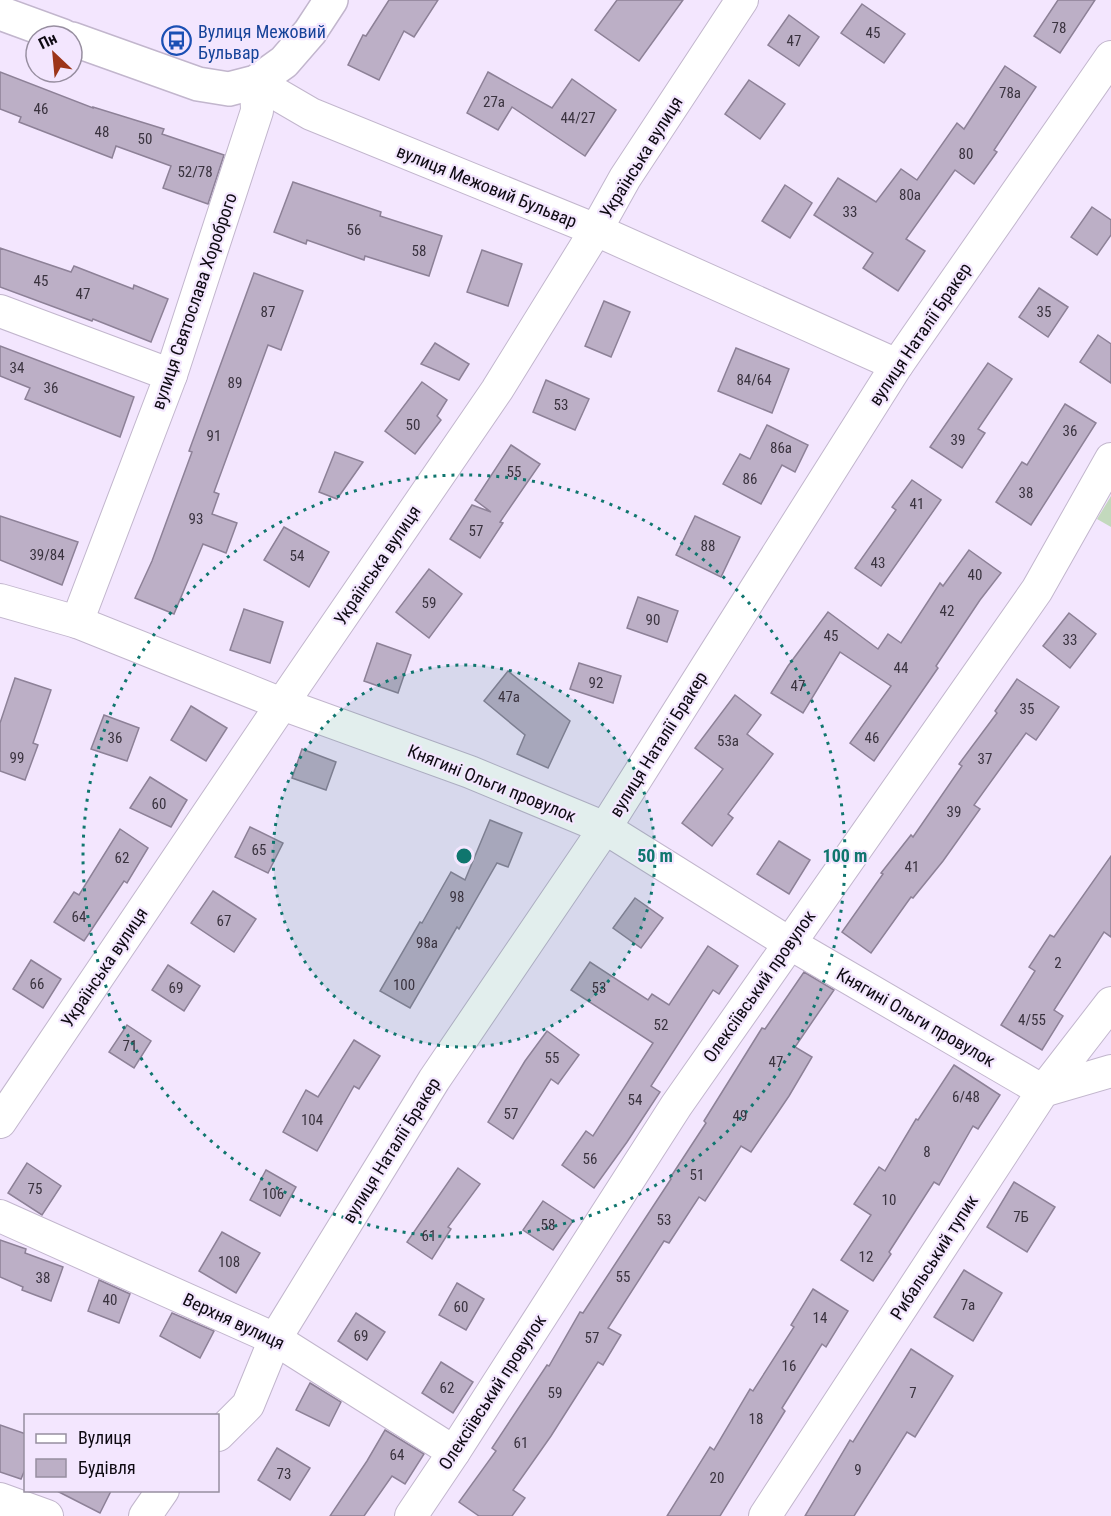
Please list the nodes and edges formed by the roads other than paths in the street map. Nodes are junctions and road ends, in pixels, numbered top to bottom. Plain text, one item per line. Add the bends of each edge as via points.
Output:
1 (331, 0) edge
2 (742, 0) edge
3 (0, 13) edge
4 (30, 24) edge
5 (84, 43) edge
6 (1111, 57) edge
7 (256, 82) junction
8 (596, 230) junction
9 (0, 311) edge
10 (897, 365) junction
11 (171, 375) junction
12 (1111, 459) edge
13 (1, 603) edge
14 (77, 622) junction
15 (282, 704) junction
16 (605, 828) junction
17 (789, 944) junction
18 (1111, 1003) edge
19 (1111, 1071) edge
20 (1043, 1091) junction
21 (0, 1122) edge
22 (0, 1216) edge
23 (275, 1339) junction
24 (219, 1434) edge
25 (454, 1452) junction
26 (162, 1492) edge
27 (0, 1499) edge
28 (47, 1516) edge
29 (145, 1516) edge
30 (411, 1516) edge
31 (765, 1516) edge

1 - 7 street via 284,62
2 - 8 street, Українська вулиця via 625,178
3 - 4 street
5 - 7 street via 198,84 230,89
6 - 10 street, вулиця Наталії Бракер
7 - 8 street, вулиця Межовий Бульвар via 311,114
7 - 11 street, вулиця Святослава Хороброго via 257,111
8 - 10 street, вулиця Межовий Бульвар
8 - 15 street, Українська вулиця via 497,390
9 - 11 street
10 - 16 street, вулиця Наталії Бракер
11 - 14 street, вулиця Святослава Хороброго
12 - 17 street, Олексіївський провулок via 1037,590
13 - 14 street, Княгині Ольги провулок
14 - 15 street, Княгині Ольги провулок
15 - 16 street, Княгині Ольги провулок via 470,772
15 - 21 street, Українська вулиця
16 - 17 street, Княгині Ольги провулок
16 - 23 street, вулиця Наталії Бракер via 434,1080
17 - 20 street, Княгині Ольги провулок
17 - 25 street, Олексіївський провулок via 676,1106
18 - 20 street, Рибальський тупик
19 - 20 street
20 - 31 street, Рибальський тупик
22 - 23 street, Верхня вулиця
23 - 24 street, вулиця Наталії Бракер via 248,1405
23 - 25 street, Верхня вулиця
25 - 30 street, Олексіївський провулок
26 - 29 street
27 - 28 street

